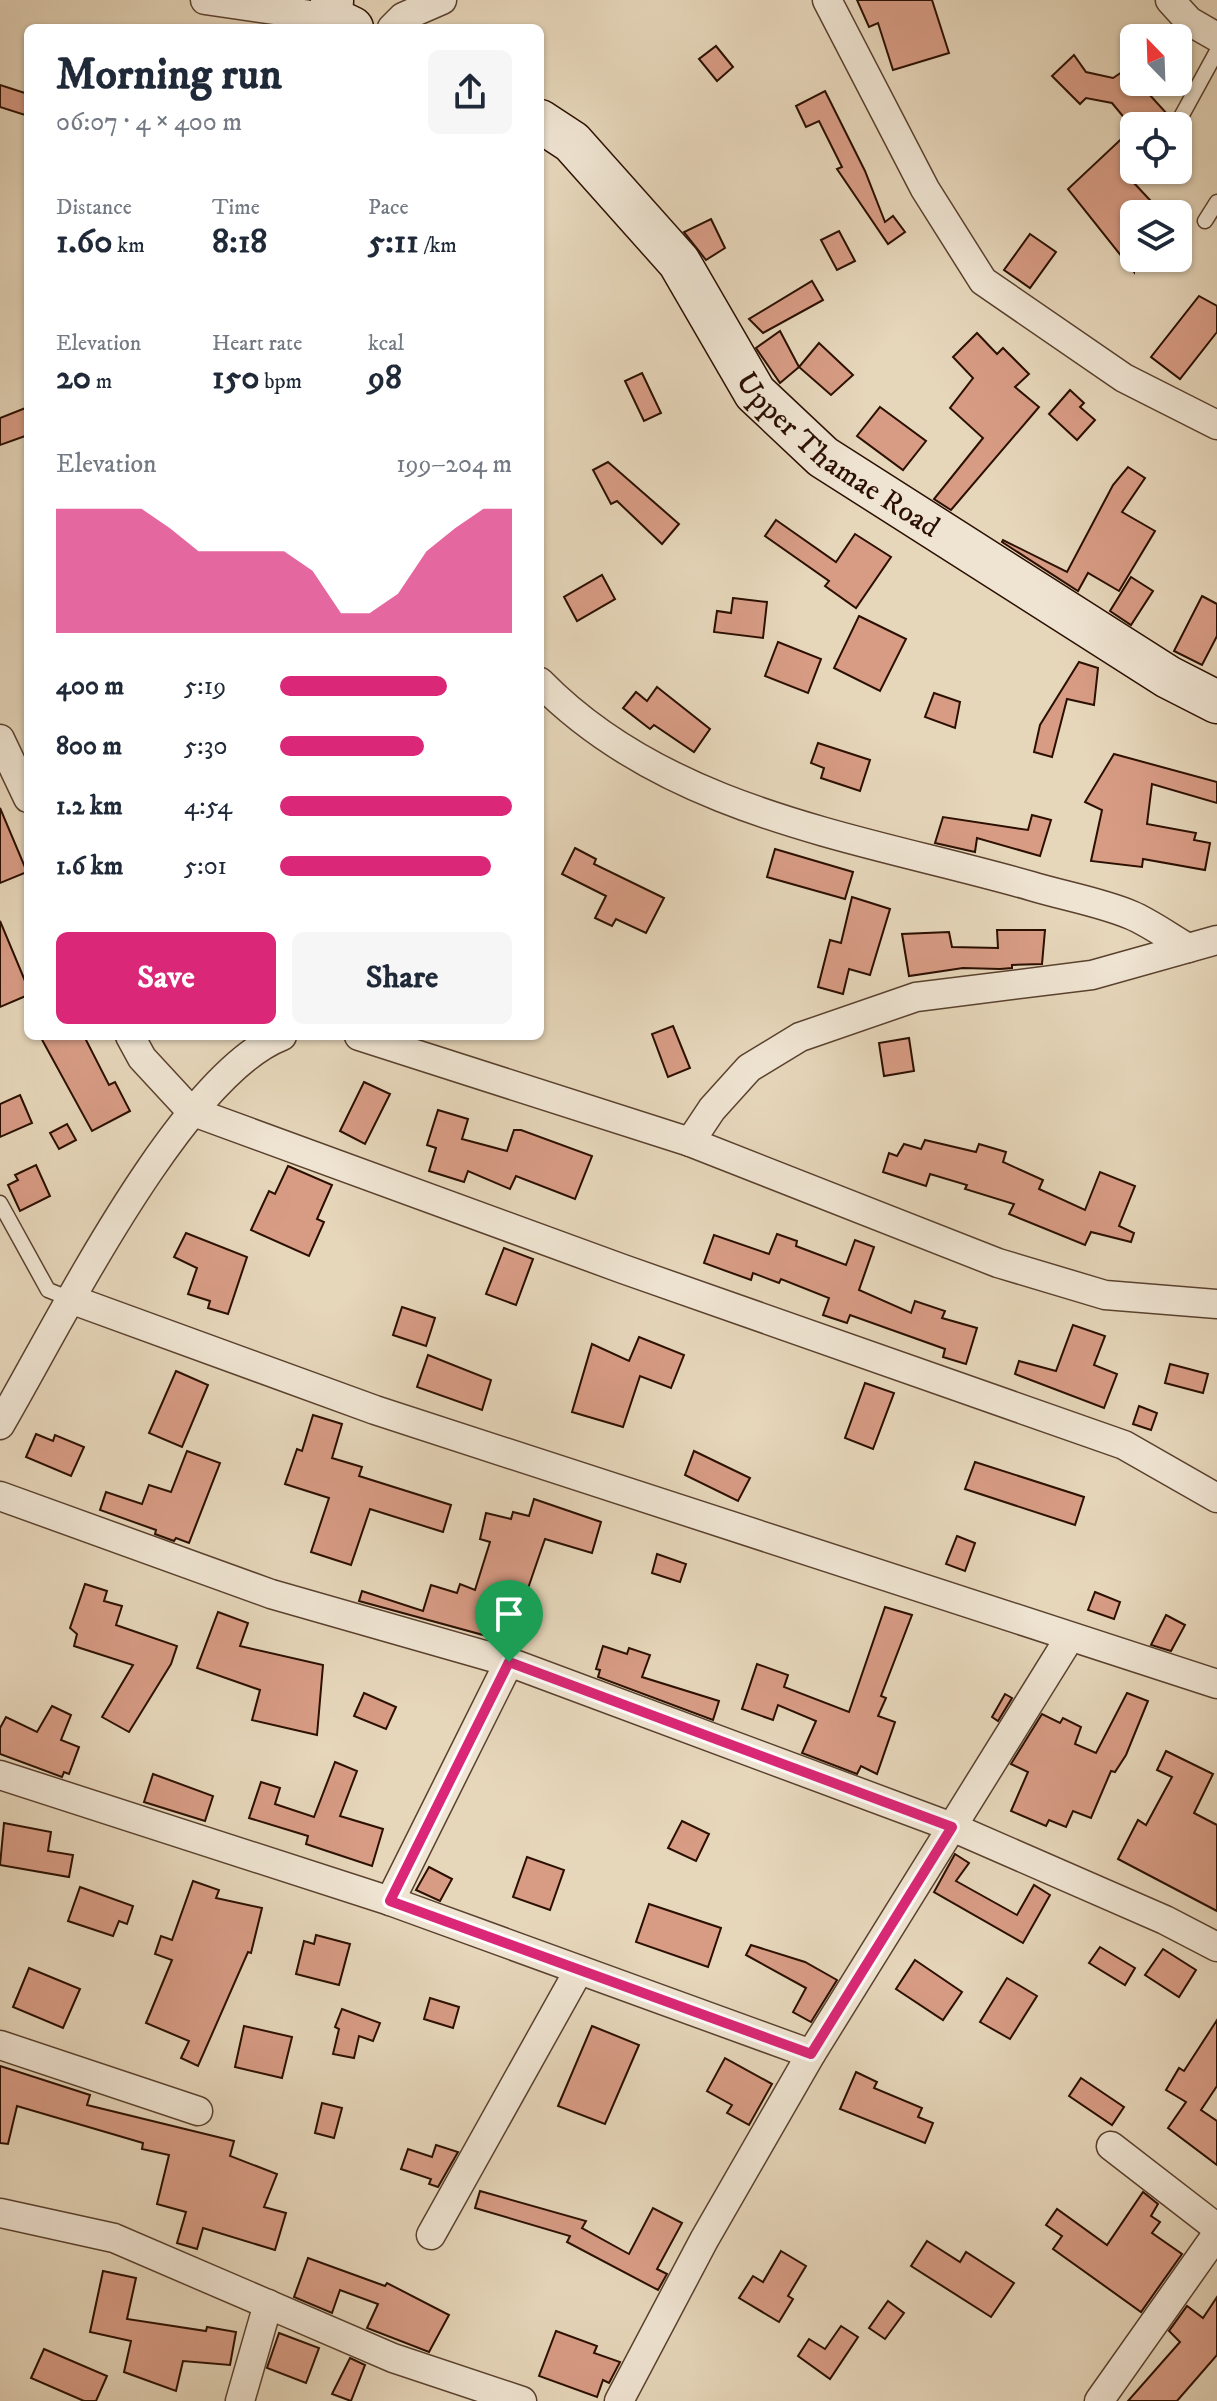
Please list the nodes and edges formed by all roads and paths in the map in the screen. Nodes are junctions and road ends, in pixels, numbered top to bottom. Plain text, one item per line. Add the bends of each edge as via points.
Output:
1 (205, 0) edge
2 (442, 0) edge
3 (827, 0) edge
4 (1170, 0) edge
5 (337, 18) edge
6 (396, 24) edge
7 (1217, 37) edge
8 (1217, 51) edge
9 (1184, 112) edge
10 (544, 124) edge
11 (1217, 202) edge
12 (1205, 221) dead end
13 (1217, 425) edge
14 (544, 692) edge
15 (1217, 702) edge
16 (1, 743) edge
17 (24, 790) edge
18 (1217, 940) edge
19 (1188, 948) junction
20 (132, 1040) edge
21 (272, 1040) edge
22 (371, 1040) edge
23 (191, 1111) junction
24 (690, 1142) junction
25 (0, 1203) edge
26 (73, 1300) junction
27 (1217, 1304) edge
28 (0, 1425) edge
29 (0, 1496) edge
30 (1217, 1498) edge
31 (1070, 1637) junction
32 (509, 1662) junction
33 (1217, 1684) edge
34 (0, 1775) edge
35 (952, 1827) junction
36 (390, 1901) junction
37 (1217, 1947) edge
38 (579, 1970) junction
39 (0, 2045) edge
40 (811, 2054) junction
41 (198, 2111) dead end
42 (1111, 2146) dead end
43 (0, 2213) edge
44 (1217, 2228) edge
45 (1217, 2234) edge
46 (431, 2235) dead end
47 (268, 2304) junction
48 (240, 2401) edge
49 (522, 2401) edge
50 (619, 2401) edge
51 (1099, 2401) edge

1 - 5 street
2 - 6 street
3 - 13 street via 925,189 983,281 1124,378
4 - 7 street via 1189,21
8 - 9 lane
10 - 15 street, Upper Thamae Road via 572,142 679,262 755,393 823,457 1168,677
11 - 12 lane
14 - 19 street via 632,752 708,793 781,821 1131,915
16 - 17 street
18 - 19 street
19 - 24 street via 1092,975 916,997 800,1037 749,1068
20 - 23 street
21 - 23 street via 258,1046
22 - 24 street
23 - 26 street via 114,1226
23 - 30 street via 1124,1445
24 - 27 street via 998,1263 1105,1295
25 - 26 lane via 48,1290
26 - 28 street
26 - 31 street via 375,1410
29 - 32 street via 271,1594
31 - 33 street
31 - 35 street
32 - 35 street
32 - 36 street
34 - 36 street
35 - 37 street
35 - 40 street
36 - 38 street
38 - 40 street
38 - 46 street
39 - 41 street
40 - 50 street
42 - 44 street
43 - 47 street via 114,2238
45 - 51 street
47 - 48 street
47 - 49 street via 393,2358

